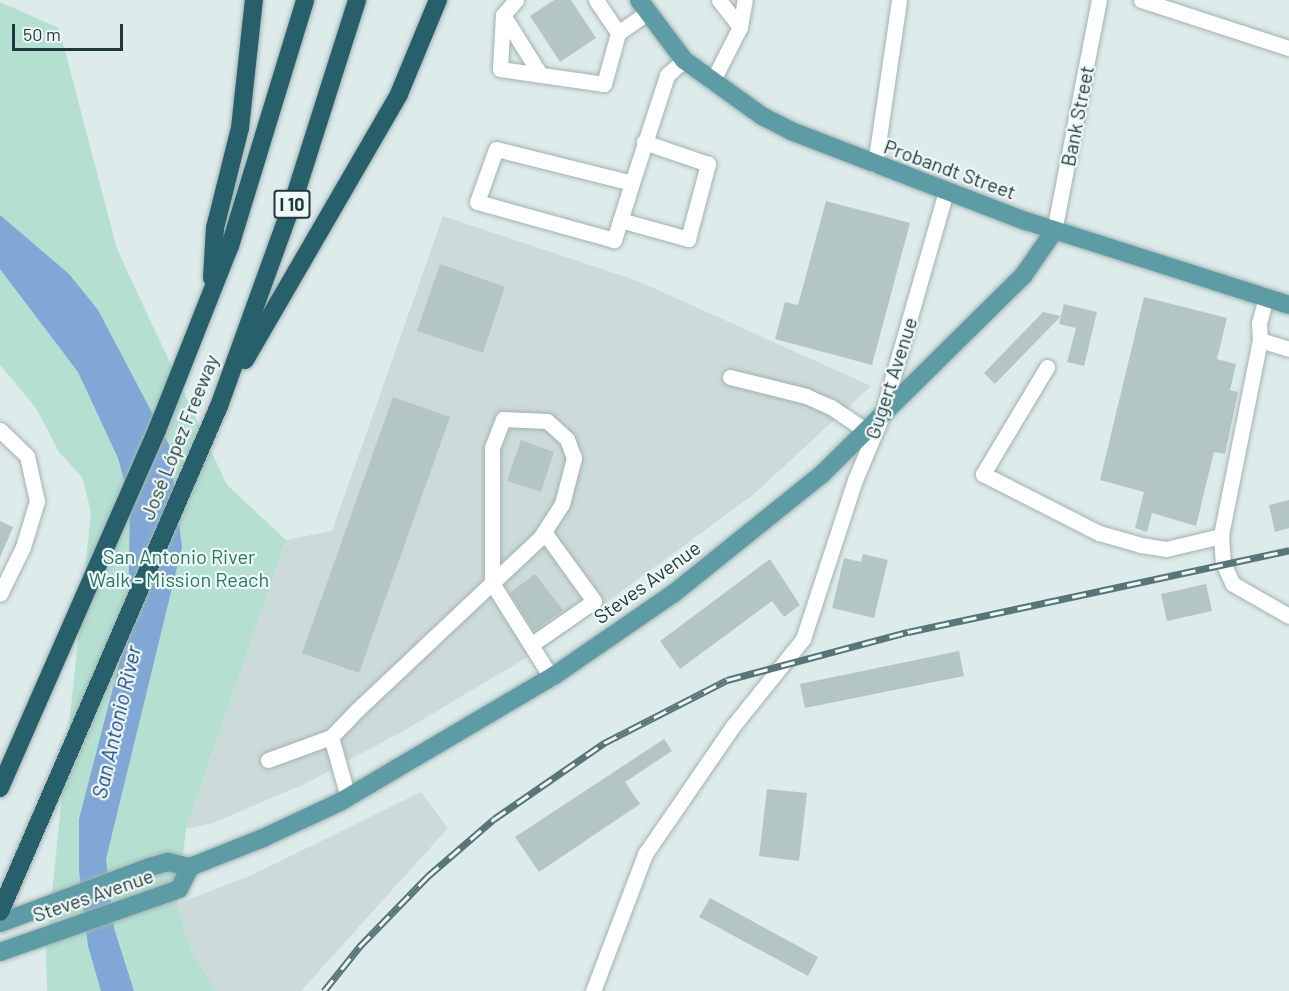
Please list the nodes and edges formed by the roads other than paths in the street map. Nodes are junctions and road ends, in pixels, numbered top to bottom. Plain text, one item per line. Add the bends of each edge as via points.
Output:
1 (254, 0) edge
2 (305, 0) edge
3 (357, 0) edge
4 (438, 0) edge
5 (516, 0) edge
6 (596, 0) edge
7 (719, 0) edge
8 (745, 0) edge
9 (899, 0) edge
10 (1099, 0) edge
11 (1141, 0) edge
12 (644, 6) edge
13 (503, 15) junction
14 (740, 27) junction
15 (618, 33) junction
16 (1289, 48) edge
17 (684, 60) junction
18 (540, 74) junction
19 (712, 82) junction
20 (644, 142) junction
21 (875, 165) junction
22 (632, 183) junction
23 (946, 191) junction
24 (620, 220) junction
25 (1054, 231) junction
26 (211, 294) junction
27 (1266, 297) junction
28 (1289, 305) edge
29 (1260, 340) junction
30 (1289, 349) edge
31 (1047, 367) dead end
32 (730, 377) dead end
33 (219, 406) junction
34 (881, 418) junction
35 (0, 430) edge
36 (868, 432) junction
37 (544, 532) junction
38 (1221, 536) junction
39 (492, 583) junction
40 (0, 594) edge
41 (1289, 616) edge
42 (532, 644) junction
43 (551, 677) junction
44 (331, 737) junction
45 (268, 760) dead end
46 (0, 788) edge
47 (348, 797) junction
48 (190, 867) junction
49 (0, 912) edge
50 (0, 923) edge
51 (0, 952) edge
52 (592, 991) edge

1 - 26 highway via 240,128 215,228
2 - 26 highway, José López Freeway / I 10 via 270,124
3 - 33 highway, José López Freeway / I 10 via 294,199
4 - 33 highway via 399,94
5 - 13 street
6 - 15 street
7 - 14 street
8 - 14 street
9 - 21 street
10 - 25 street, Bank Street
11 - 16 street
12 - 15 street
12 - 17 main road, Probandt Street
13 - 18 street
13 - 18 street via 500,69
14 - 19 street
15 - 18 street via 604,84
17 - 19 main road, Probandt Street
17 - 20 street via 666,75
19 - 21 main road, Probandt Street via 762,116
20 - 22 street
20 - 24 street via 708,164 688,239
21 - 23 main road, Probandt Street
22 - 24 street
22 - 24 street via 496,148 477,201 614,240
23 - 25 main road, Probandt Street
23 - 34 street, Gugert Avenue
25 - 27 main road, Probandt Street
25 - 34 main road, Steves Avenue via 1023,276
26 - 46 highway, José López Freeway / I 10
27 - 28 main road, Probandt Street
27 - 29 street via 1259,323
29 - 30 street
29 - 38 street
31 - 38 street via 983,474 1100,533 1141,545 1166,549
32 - 36 street via 806,396 831,407
33 - 49 highway, José López Freeway / I 10
34 - 36 main road, Steves Avenue
34 - 52 street, Gugert Avenue via 855,480 802,639 733,726 645,854
35 - 40 street via 27,456 37,501 23,547
36 - 43 main road, Steves Avenue via 760,526 674,593
37 - 39 street
37 - 39 street via 562,504 574,458 567,440 546,421 503,419 492,447
37 - 42 street via 594,601
38 - 41 street via 1223,564 1233,584
39 - 42 street
39 - 44 street
42 - 43 street
43 - 47 main road, Steves Avenue
44 - 45 street
44 - 47 street
47 - 48 main road, Steves Avenue
48 - 50 main road, Steves Avenue via 168,862 150,867
48 - 51 main road, Steves Avenue via 179,889

